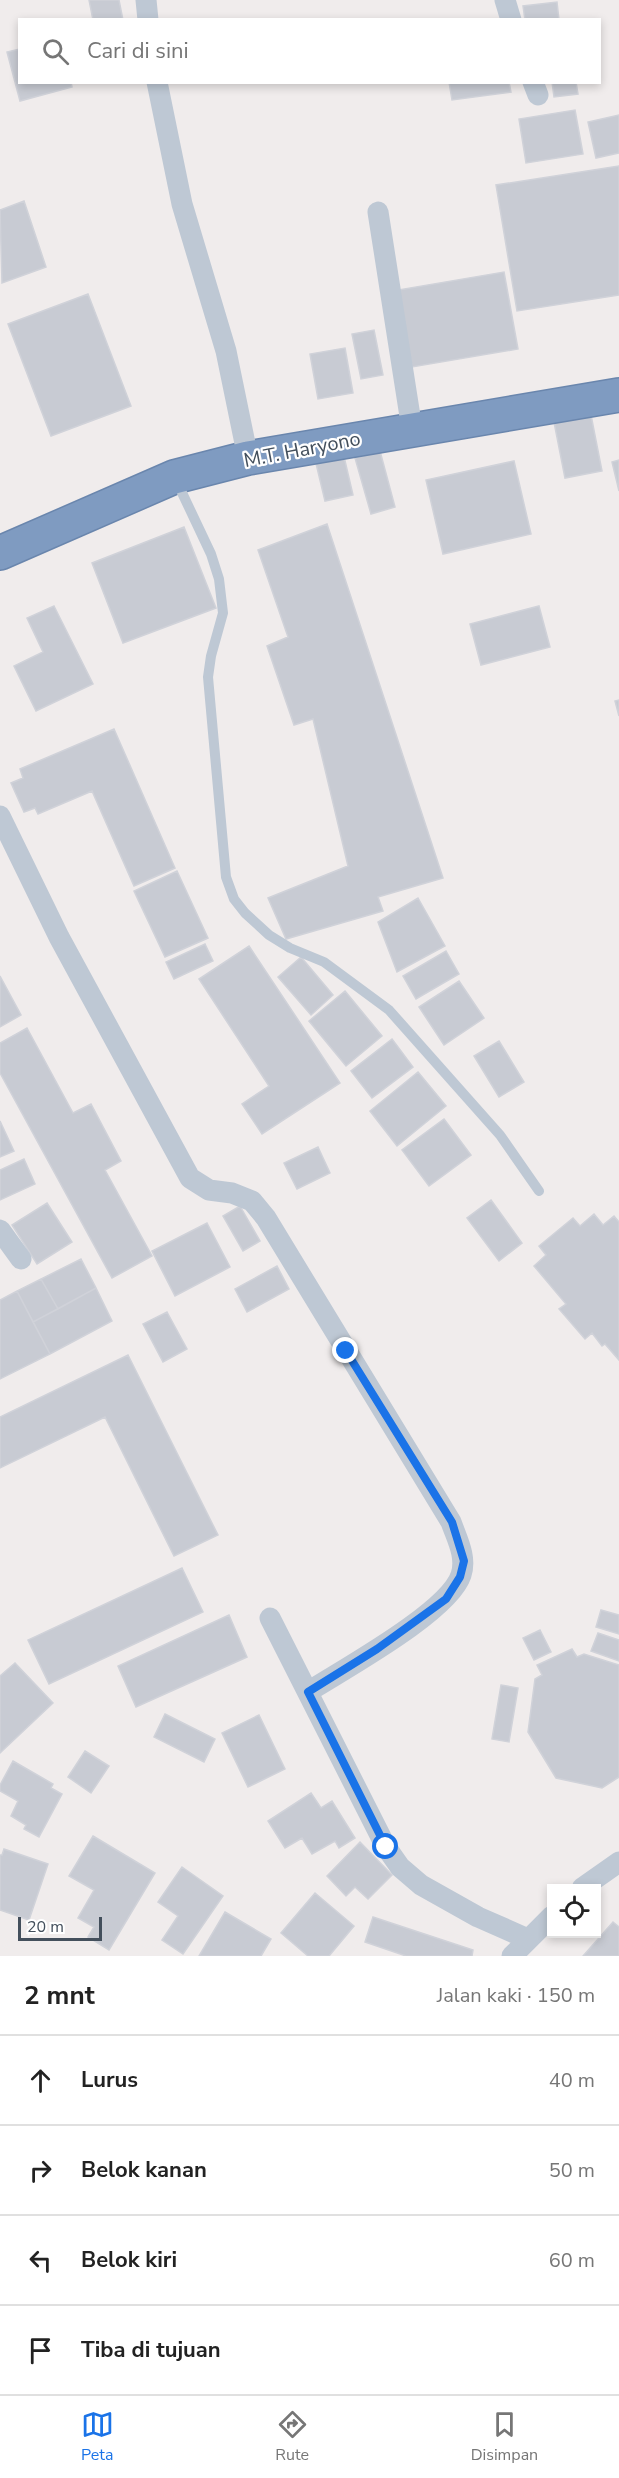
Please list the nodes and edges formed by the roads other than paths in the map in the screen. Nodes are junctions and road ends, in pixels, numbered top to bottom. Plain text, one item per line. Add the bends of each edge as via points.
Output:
1 (146, 0) edge
2 (505, 0) edge
3 (148, 18) edge
4 (510, 18) edge
5 (156, 84) edge
6 (378, 212) dead end
7 (619, 395) edge
8 (412, 429) junction
9 (248, 458) junction
10 (174, 477) junction
11 (0, 554) edge
12 (0, 816) edge
13 (539, 1191) dead end
14 (0, 1230) edge
15 (21, 1259) dead end
16 (270, 1618) dead end
17 (308, 1692) junction
18 (619, 1862) edge
19 (588, 1884) edge
20 (547, 1921) edge
21 (528, 1939) junction
22 (512, 1956) edge

1 - 3 street
2 - 4 street
5 - 9 street via 182,204 226,351
6 - 8 street
7 - 8 highway, M.T. Haryono
8 - 9 highway, M.T. Haryono
9 - 10 highway, M.T. Haryono
10 - 11 highway, M.T. Haryono
10 - 13 lane via 219,579 223,613 211,656 209,695 226,877 234,899 269,935 324,962 389,1010 500,1135
12 - 17 street via 59,937 190,1178 209,1190 252,1201 266,1218 452,1522 464,1561 460,1577 446,1599
14 - 15 street
16 - 17 street
17 - 21 street via 386,1847 400,1867 421,1885
18 - 19 street
20 - 21 street
21 - 22 street

